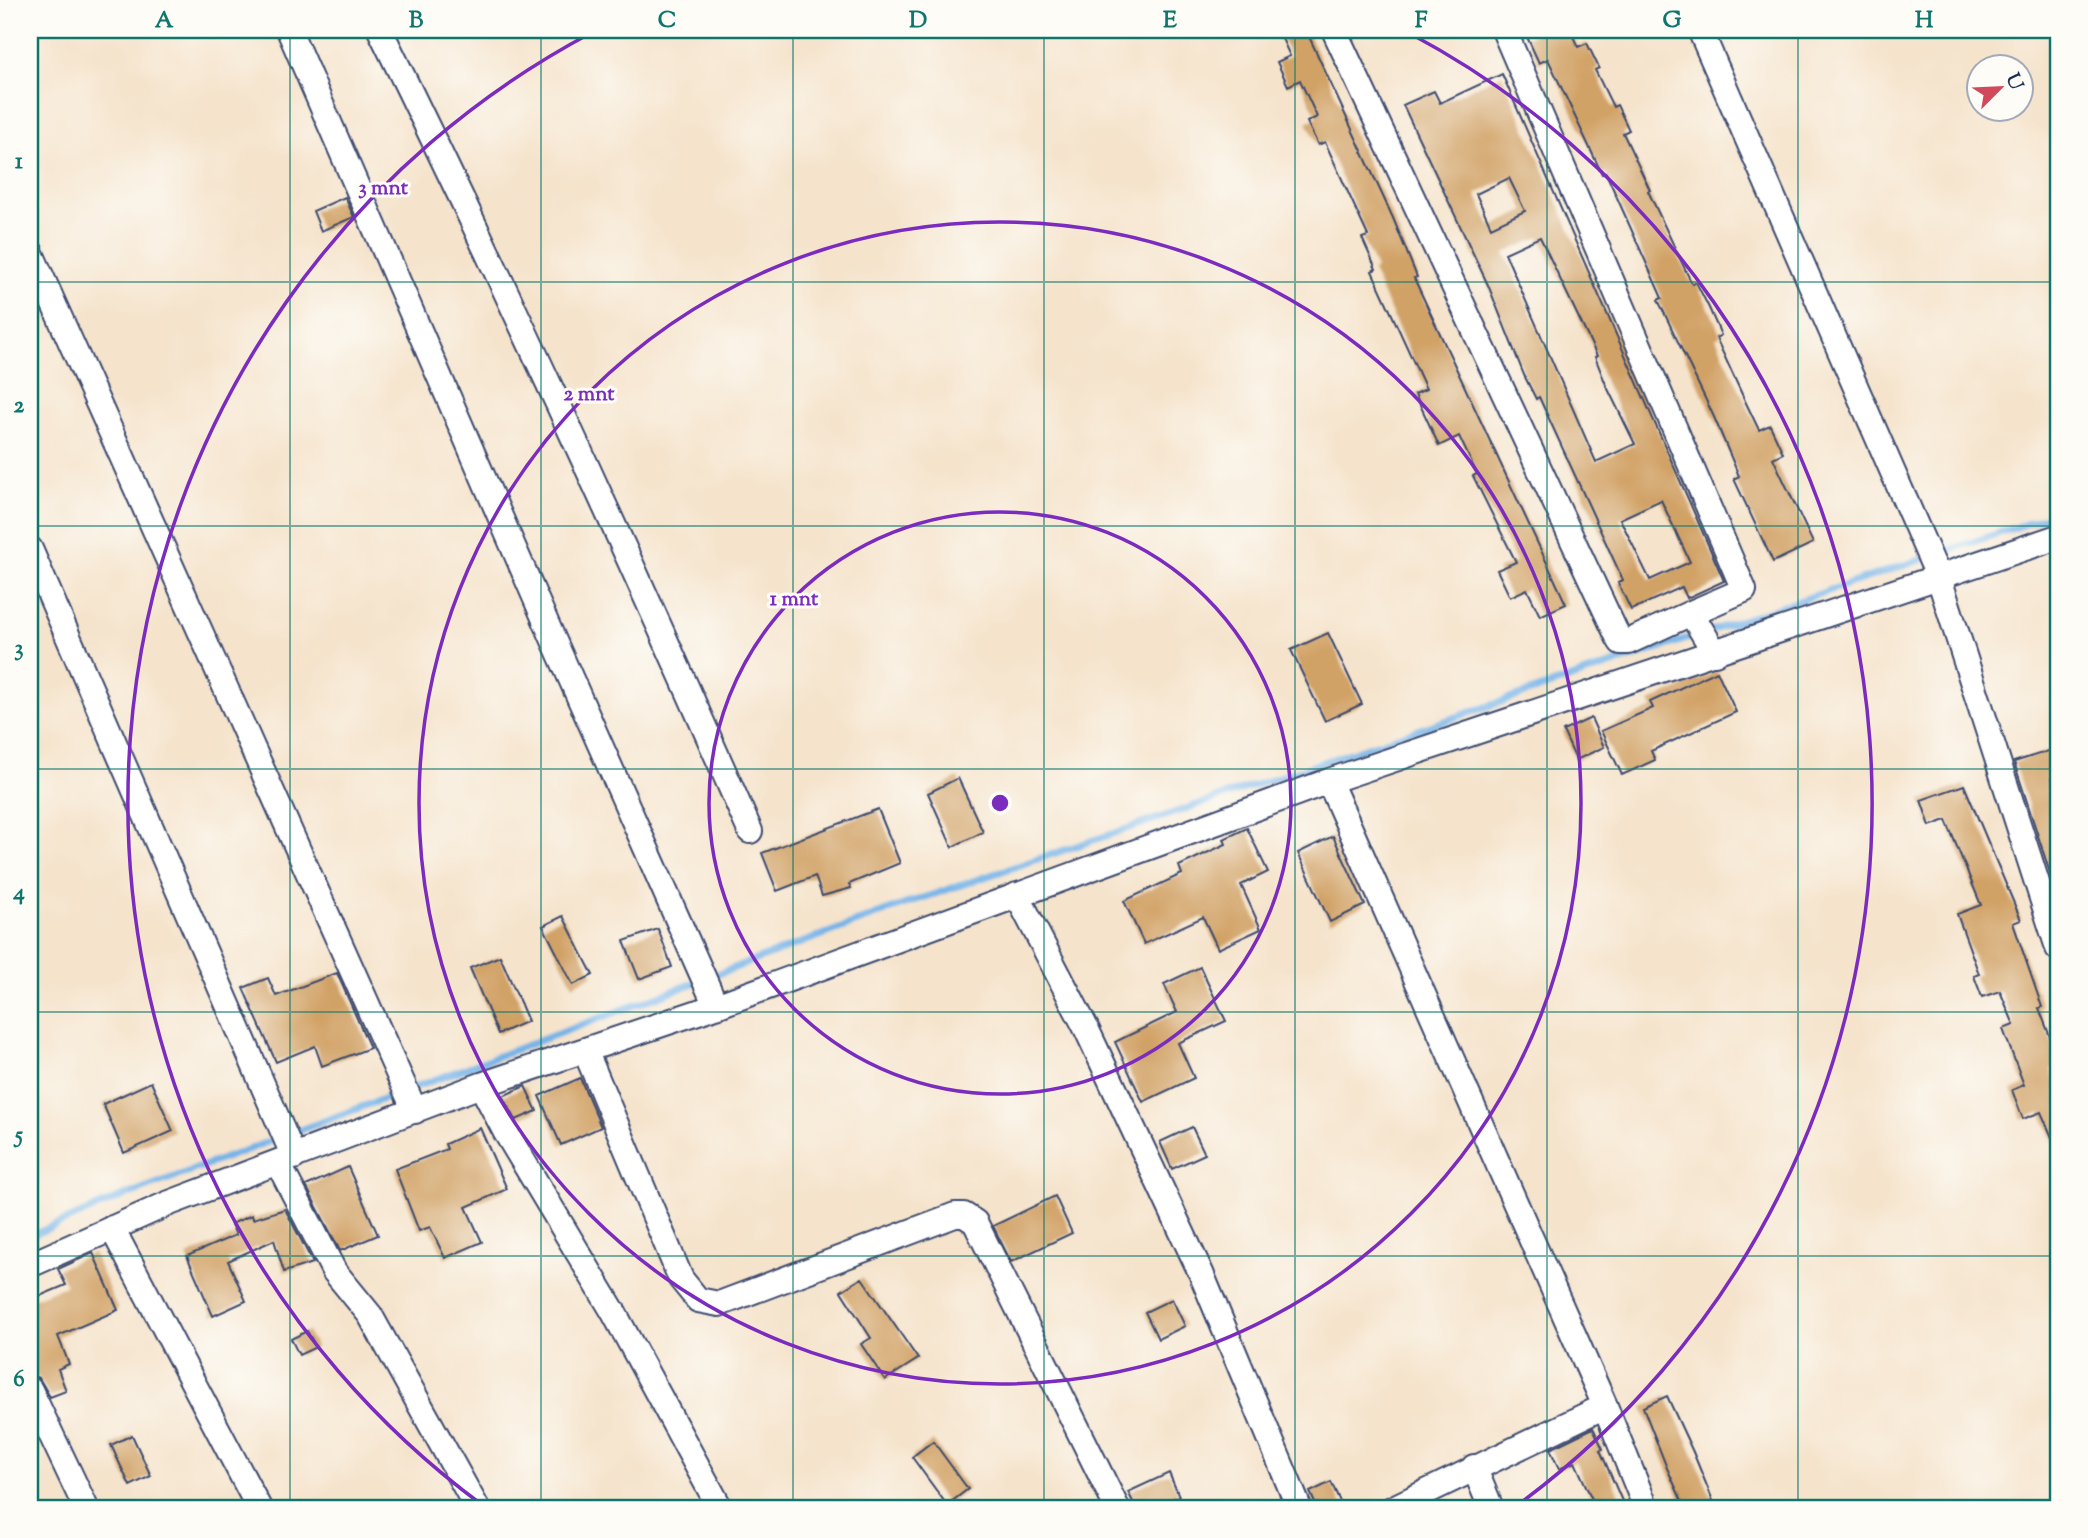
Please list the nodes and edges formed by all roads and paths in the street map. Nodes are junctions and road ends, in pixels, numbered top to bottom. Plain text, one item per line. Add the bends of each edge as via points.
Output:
1 (289, 30) edge
2 (380, 30) edge
3 (1334, 30) edge
4 (1504, 30) edge
5 (1700, 30) edge
6 (30, 251) edge
7 (2058, 537) edge
8 (30, 549) edge
9 (1939, 578) junction
10 (1693, 618) junction
11 (1713, 648) junction
12 (1329, 781) junction
13 (750, 831) dead end
14 (1017, 895) junction
15 (2058, 948) edge
16 (714, 1001) junction
17 (585, 1050) junction
18 (481, 1085) junction
19 (415, 1111) junction
20 (288, 1158) junction
21 (112, 1228) junction
22 (30, 1265) edge
23 (30, 1390) edge
24 (1605, 1406) junction
25 (1474, 1468) junction
26 (86, 1508) edge
27 (259, 1508) edge
28 (477, 1508) edge
29 (720, 1508) edge
30 (1117, 1508) edge
31 (1300, 1508) edge
32 (1393, 1508) edge
33 (1491, 1508) edge
34 (1646, 1508) edge

1 - 16 street
2 - 13 street via 614,520
3 - 10 street via 1621,642
4 - 10 street via 1744,590
5 - 9 street
6 - 19 street
7 - 9 street
8 - 20 street via 281,1128
9 - 11 street
9 - 15 street
10 - 11 street
11 - 12 street
12 - 14 street
12 - 24 street
14 - 16 street
14 - 31 street via 1086,1028 1195,1261
16 - 17 street
17 - 18 street
17 - 30 street via 681,1279 698,1300 719,1304 955,1215 975,1222
18 - 19 street
18 - 29 street via 613,1311
19 - 20 street
20 - 21 street
20 - 28 street via 334,1270 370,1315
21 - 22 street
21 - 27 street
23 - 26 street
24 - 25 street
24 - 34 street
25 - 32 street
25 - 33 street

